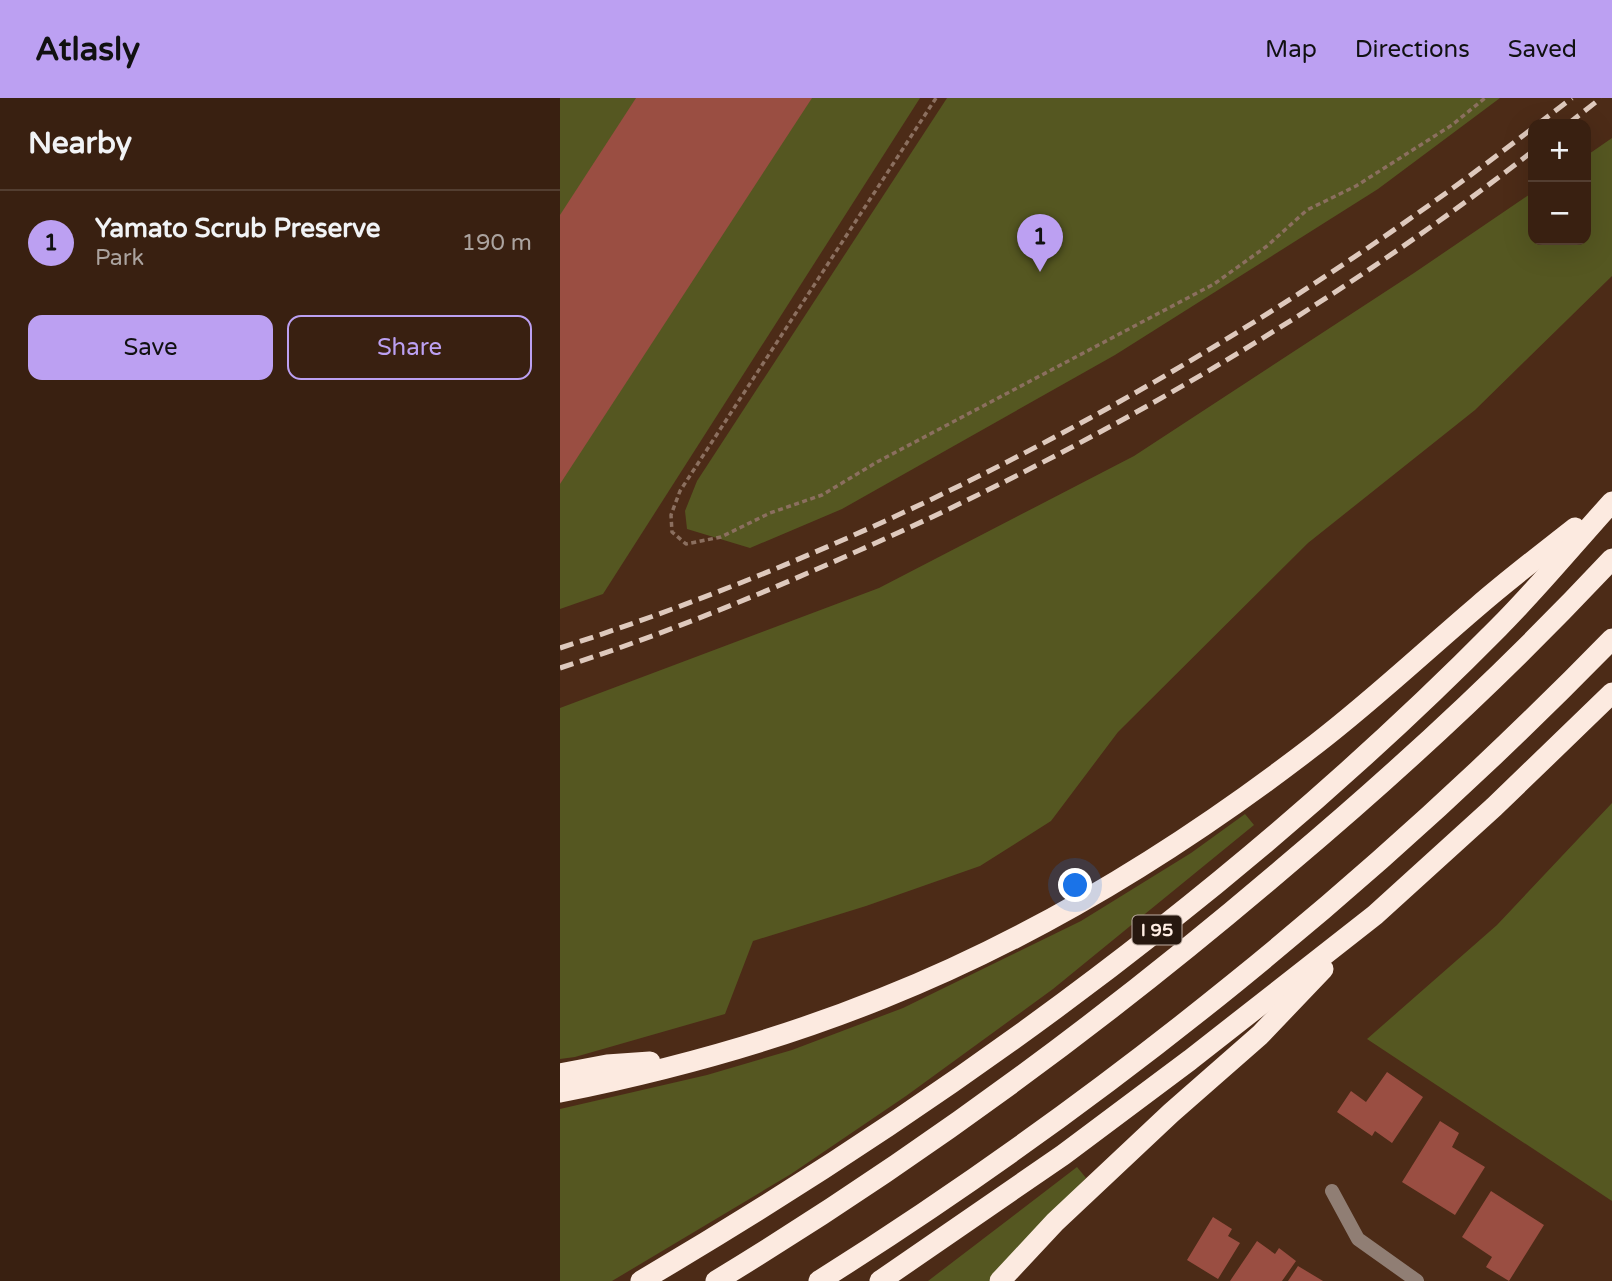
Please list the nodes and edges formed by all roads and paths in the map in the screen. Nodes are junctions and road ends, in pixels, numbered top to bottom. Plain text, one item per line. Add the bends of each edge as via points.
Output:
1 (936, 98) edge
2 (1485, 98) edge
3 (1612, 500) edge
4 (1612, 559) edge
5 (1612, 639) edge
6 (1612, 693) edge
7 (1375, 915) junction
8 (701, 1059) junction
9 (560, 1074) edge
10 (560, 1092) edge
11 (1332, 1191) dead end
12 (641, 1281) edge
13 (716, 1281) edge
14 (819, 1281) edge
15 (880, 1281) edge
16 (1000, 1281) edge
17 (1417, 1281) edge

1 - 2 path via 681,491 671,515 672,531 686,544 721,537 822,495 1214,284 1307,210 1356,186 1452,125
3 - 8 highway via 1480,603 1316,745 1135,870 997,946 886,997
3 - 12 highway, I 95 via 1462,663 1336,780 1177,914 903,1116
4 - 13 highway via 1419,749 1179,956 990,1098
5 - 14 highway via 1428,817 1246,972 993,1164
6 - 7 highway
7 - 15 highway via 1074,1147
7 - 16 highway via 1260,1035 1089,1189
8 - 9 highway via 607,1065
8 - 10 highway
11 - 17 street via 1358,1239

